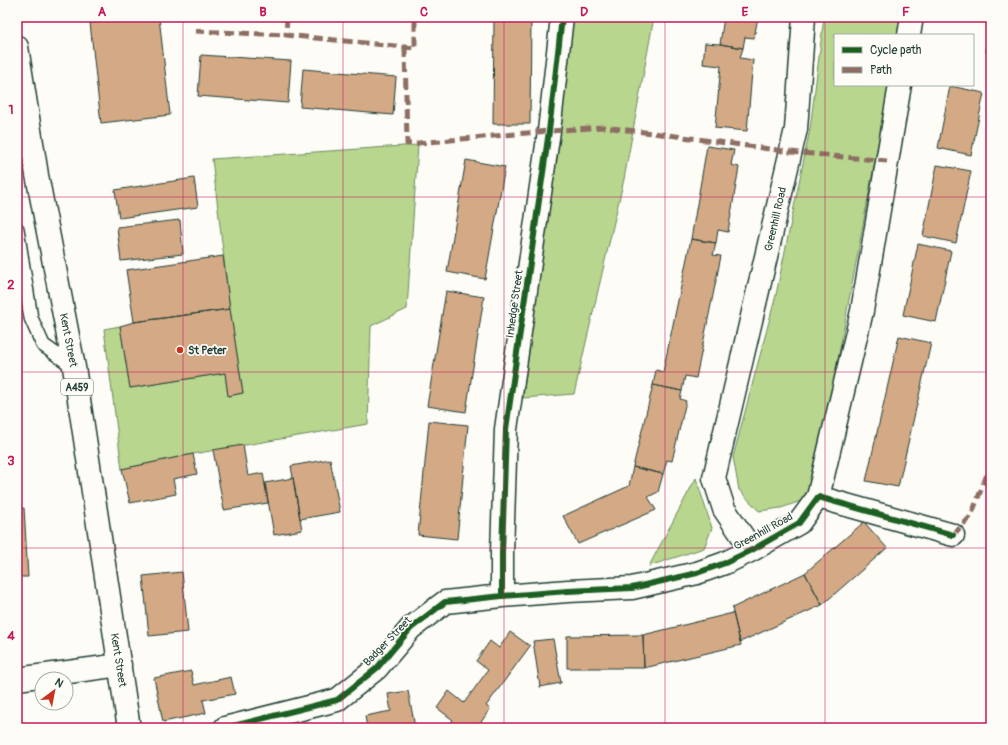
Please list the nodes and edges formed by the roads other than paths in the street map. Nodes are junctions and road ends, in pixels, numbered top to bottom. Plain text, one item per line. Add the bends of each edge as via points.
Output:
1 (562, 17) edge
2 (804, 17) edge
3 (912, 17) edge
4 (909, 34) edge
5 (17, 47) edge
6 (900, 86) edge
7 (17, 228) edge
8 (74, 367) junction
9 (818, 497) junction
10 (953, 535) dead end
11 (752, 550) junction
12 (568, 591) joint
13 (502, 596) junction
14 (120, 665) junction
15 (17, 679) edge
16 (129, 728) edge
17 (225, 728) edge

1 - 13 street, Inhedge Street via 548,138 506,429
2 - 11 street, Greenhill Road via 796,129 714,478 724,509
3 - 4 street
5 - 8 street, Kent Street / A459
6 - 9 street, Greenhill Road via 862,311
7 - 8 lane via 31,318 43,344
8 - 14 street, Kent Street / A459
9 - 10 street
9 - 11 street, Greenhill Road via 799,523
11 - 12 street, Greenhill Road via 697,573 632,588
12 - 13 street, Badger Street
13 - 17 street, Badger Street via 445,602 411,628 377,668 337,700
14 - 15 street
14 - 16 street, Kent Street / A459

